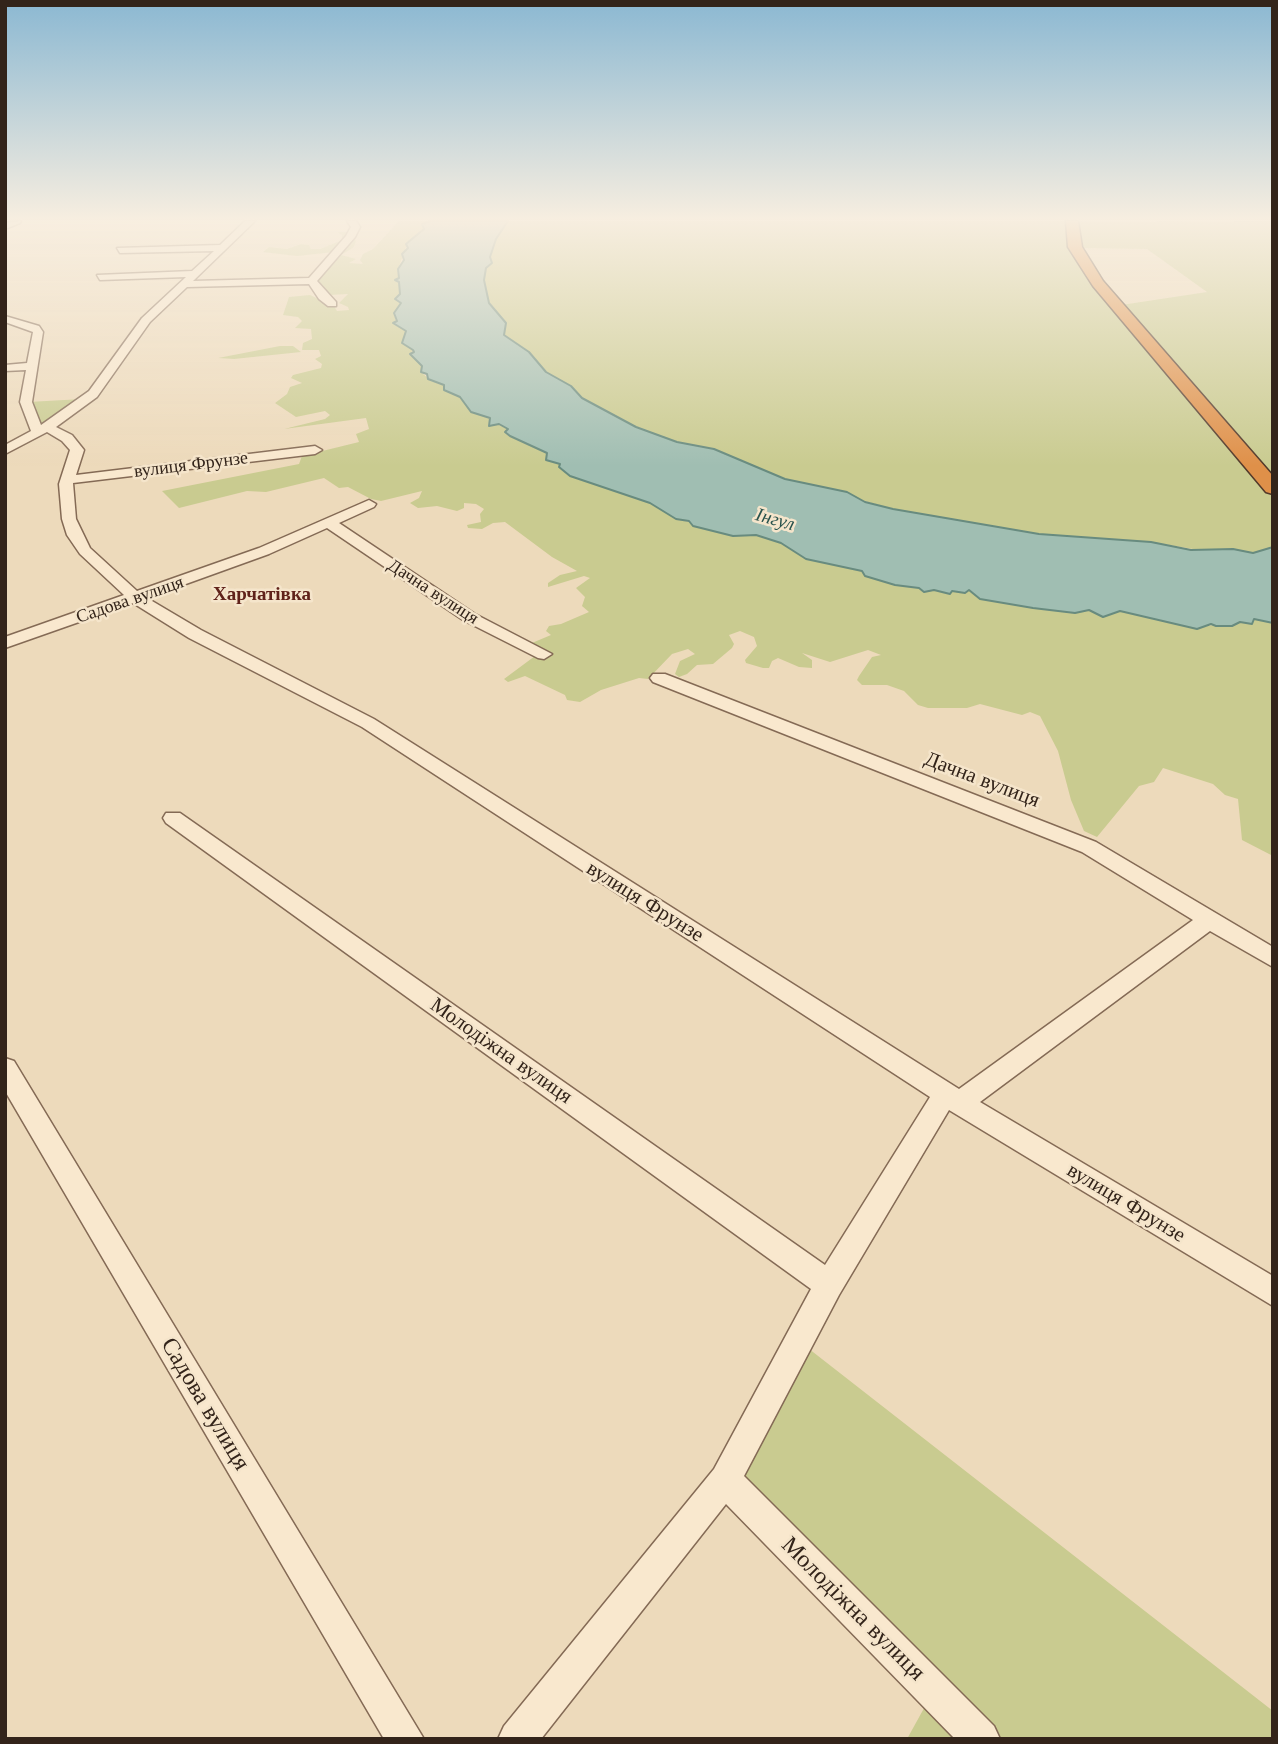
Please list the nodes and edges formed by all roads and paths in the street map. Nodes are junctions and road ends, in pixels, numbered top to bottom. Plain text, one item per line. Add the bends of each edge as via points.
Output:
1 (165, 302) edge
2 (1116, 302) edge
3 (5, 318) edge
4 (21, 324) junction
5 (5, 328) edge
6 (32, 366) junction
7 (5, 368) edge
8 (42, 429) junction
9 (5, 450) edge
10 (315, 450) dead end
11 (67, 480) junction
12 (1273, 488) edge
13 (369, 504) dead end
14 (328, 522) junction
15 (137, 599) junction
16 (5, 643) edge
17 (544, 653) dead end
18 (659, 678) dead end
19 (173, 818) dead end
20 (1208, 921) junction
21 (1273, 958) edge
22 (5, 1068) edge
23 (953, 1098) junction
24 (829, 1285) junction
25 (1273, 1292) edge
26 (725, 1480) junction
27 (405, 1739) edge
28 (517, 1739) edge
29 (981, 1739) edge

1 - 8 street via 138,330 98,389
2 - 12 highway
3 - 4 street
4 - 5 street
4 - 6 street via 38,332
6 - 7 street
6 - 8 street via 26,402
8 - 9 street
8 - 11 street, вулиця Фрунзе via 67,438 77,450
10 - 11 street, вулиця Фрунзе
11 - 15 street, вулиця Фрунзе via 74,535
13 - 14 street, Садова вулиця
14 - 15 street, Садова вулиця
14 - 17 street, Дачна вулиця via 469,617
15 - 16 street, Садова вулиця
15 - 23 street, вулиця Фрунзе via 368,723
18 - 20 street, Дачна вулиця via 1089,847
19 - 24 street, Молодіжна вулиця
20 - 21 street, Дачна вулиця
20 - 23 street
22 - 27 street, Садова вулиця
23 - 24 street
23 - 25 street, вулиця Фрунзе
24 - 26 street
26 - 28 street
26 - 29 street, Молодіжна вулиця

